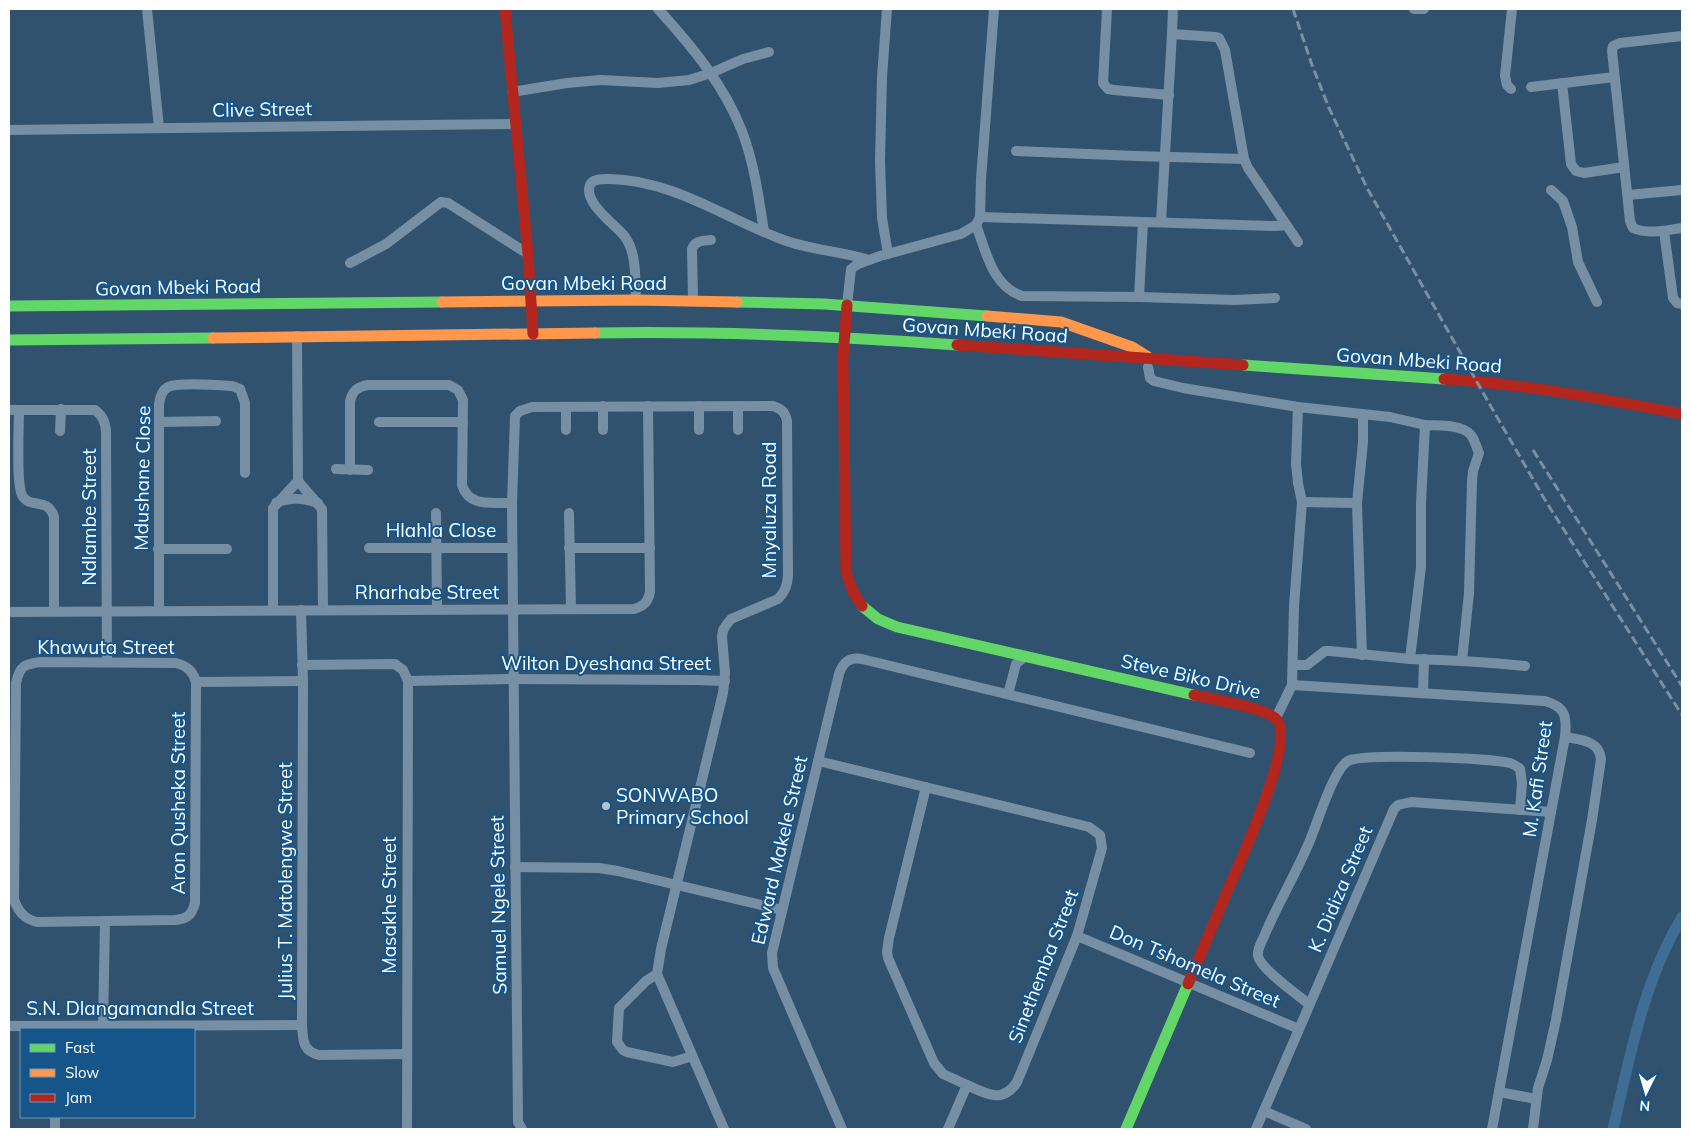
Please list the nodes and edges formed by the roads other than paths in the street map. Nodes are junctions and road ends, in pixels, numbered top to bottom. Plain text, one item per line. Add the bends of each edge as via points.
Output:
1 (147, 9) edge
2 (505, 9) edge
3 (658, 9) edge
4 (887, 9) edge
5 (994, 9) edge
6 (1107, 9) edge
7 (1173, 9) edge
8 (1414, 9) edge
9 (1424, 9) edge
10 (1512, 9) edge
11 (1172, 34) junction
12 (1682, 36) edge
13 (769, 52) dead end
14 (711, 73) junction
15 (1614, 77) junction
16 (1562, 84) junction
17 (1531, 87) dead end
18 (1511, 88) dead end
19 (512, 92) junction
20 (1169, 94) junction
21 (515, 124) junction
22 (159, 128) junction
23 (9, 130) edge
24 (1016, 151) dead end
25 (1165, 156) junction
26 (1244, 158) junction
27 (1624, 168) junction
28 (1551, 190) dead end
29 (1682, 190) edge
30 (1628, 195) junction
31 (978, 221) junction
32 (1143, 222) junction
33 (1161, 222) junction
34 (1286, 225) junction
35 (1682, 228) edge
36 (1664, 231) junction
37 (764, 232) junction
38 (712, 240) dead end
39 (1298, 242) dead end
40 (528, 254) junction
41 (888, 254) junction
42 (869, 260) junction
43 (350, 263) dead end
44 (1140, 297) junction
45 (1275, 298) dead end
46 (531, 300) junction
47 (636, 300) junction
48 (693, 300) junction
49 (1597, 302) dead end
50 (1682, 304) edge
51 (847, 305) junction
52 (9, 306) edge
53 (534, 334) junction
54 (297, 336) junction
55 (845, 337) junction
56 (9, 340) edge
57 (1149, 363) junction
58 (603, 406) junction
59 (648, 406) junction
60 (699, 406) junction
61 (738, 406) junction
62 (566, 407) junction
63 (1298, 407) junction
64 (61, 409) junction
65 (14, 410) edge
66 (1363, 414) junction
67 (1682, 414) edge
68 (159, 422) junction
69 (216, 422) dead end
70 (379, 422) dead end
71 (463, 422) junction
72 (1426, 425) junction
73 (566, 430) dead end
74 (603, 430) dead end
75 (699, 430) dead end
76 (738, 430) dead end
77 (60, 431) dead end
78 (336, 469) dead end
79 (350, 470) junction
80 (368, 470) dead end
81 (245, 473) dead end
82 (298, 481) junction
83 (1302, 502) junction
84 (275, 503) junction
85 (318, 503) junction
86 (512, 503) junction
87 (1356, 503) junction
88 (436, 513) dead end
89 (569, 513) dead end
90 (369, 548) dead end
91 (436, 548) junction
92 (512, 548) junction
93 (570, 548) junction
94 (650, 548) junction
95 (158, 549) junction
96 (227, 549) dead end
97 (437, 609) junction
98 (513, 609) junction
99 (571, 609) junction
100 (159, 610) junction
101 (273, 610) junction
102 (301, 610) junction
103 (323, 610) junction
104 (54, 611) junction
105 (106, 611) junction
106 (9, 612) edge
107 (1011, 653) junction
108 (1362, 654) junction
109 (1025, 656) junction
110 (1410, 658) junction
111 (1424, 659) junction
112 (1462, 661) junction
113 (107, 662) junction
114 (1016, 664) junction
115 (302, 665) junction
116 (1293, 665) junction
117 (1525, 666) dead end
118 (513, 679) junction
119 (303, 681) junction
120 (408, 681) junction
121 (196, 682) junction
122 (725, 682) junction
123 (12, 683) edge
124 (1292, 685) junction
125 (1008, 694) junction
126 (1424, 694) junction
127 (1276, 718) junction
128 (1565, 737) junction
129 (1250, 753) dead end
130 (818, 762) junction
131 (926, 788) junction
132 (1520, 810) junction
133 (1551, 812) junction
134 (515, 867) junction
135 (676, 886) junction
136 (782, 910) junction
137 (105, 921) junction
138 (1077, 936) junction
139 (657, 974) junction
140 (1189, 982) junction
141 (1309, 1004) junction
142 (302, 1025) junction
143 (9, 1026) edge
144 (103, 1026) junction
145 (54, 1028) edge
146 (1299, 1029) junction
147 (407, 1054) junction
148 (692, 1056) junction
149 (966, 1086) junction
150 (1499, 1092) junction
151 (1536, 1099) junction
152 (1264, 1110) junction
153 (407, 1129) edge
154 (522, 1129) edge
155 (724, 1129) edge
156 (842, 1129) edge
157 (948, 1129) edge
158 (1126, 1129) edge
159 (1256, 1129) edge
160 (1306, 1129) edge
161 (1492, 1129) edge
162 (1533, 1129) edge

1 - 22 street
2 - 19 main road
3 - 14 street
4 - 41 street via 880,161 882,218
5 - 31 street
6 - 20 street via 1103,83 1114,90
7 - 11 street
8 - 9 street
10 - 18 street via 1505,76
11 - 20 street
11 - 26 street via 1216,37 1223,44
12 - 15 street via 1613,46
13 - 14 street
14 - 19 street via 676,82 600,80
14 - 37 street via 745,142
15 - 16 street
15 - 27 street
16 - 17 street
16 - 27 street via 1571,164 1576,171
19 - 21 main road
20 - 25 street
21 - 22 street, Clive Street
21 - 40 main road
22 - 23 street, Clive Street
24 - 25 street
25 - 26 street
25 - 33 street
26 - 34 street
27 - 30 street
28 - 49 street via 1562,201 1572,227 1578,262
29 - 30 street
30 - 36 street via 1633,228
31 - 32 street
31 - 41 street via 961,234
31 - 44 street via 996,275 1015,294
32 - 33 street
32 - 44 street
33 - 34 street
34 - 39 street
35 - 36 street
36 - 50 street via 1673,298
37 - 42 street via 782,240
37 - 47 street via 687,197 646,183 603,178 592,183 590,192 596,205 628,243
38 - 48 street via 698,241 693,245
40 - 43 street via 448,203 441,202 386,244
40 - 46 main road
41 - 42 street
42 - 51 street via 851,269
44 - 45 street
46 - 47 main road, Govan Mbeki Road
46 - 52 main road, Govan Mbeki Road
46 - 53 main road
47 - 48 main road, Govan Mbeki Road
48 - 51 main road, Govan Mbeki Road
51 - 55 main road, Steve Biko Drive
51 - 57 main road, Govan Mbeki Road via 1061,322 1132,347
53 - 54 main road, Govan Mbeki Road
53 - 55 main road, Govan Mbeki Road via 690,332
54 - 56 main road, Govan Mbeki Road
54 - 82 street
55 - 57 main road, Govan Mbeki Road
55 - 107 main road, Steve Biko Drive via 846,572 853,594 867,612 886,624
57 - 63 street via 1150,378 1159,382
57 - 67 main road, Govan Mbeki Road via 1429,377 1551,390
58 - 59 street, Mnyaluza Road
58 - 62 street, Mnyaluza Road
58 - 74 street
59 - 60 street, Mnyaluza Road
59 - 94 street, Rharhabe Street
60 - 61 street, Mnyaluza Road
60 - 75 street
61 - 76 street, Mnyaluza Road
61 - 122 street, Mnyaluza Road via 773,406 785,412 788,576 784,593 778,599 731,619 723,630
62 - 73 street
62 - 86 street, Mnyaluza Road via 532,407 515,416
63 - 66 street
63 - 83 street via 1296,464
64 - 65 street, Ndlambe Street
64 - 77 street, Ndlambe Street
64 - 105 street, Ndlambe Street via 95,410 105,422
65 - 104 street via 22,495 26,500 50,507 54,517
66 - 72 street
66 - 87 street via 1363,453
68 - 69 street
68 - 81 street, Mdushane Close via 160,397 169,387 232,386 240,389 245,403
68 - 95 street, Mdushane Close
70 - 71 street
71 - 79 street via 462,395 454,386 361,386 352,394 350,402
71 - 86 street via 464,493 475,501
72 - 110 street via 1421,567
72 - 112 street via 1467,432 1479,453 1472,481 1469,593
78 - 79 street
79 - 80 street
82 - 84 street
82 - 85 street
83 - 87 street
83 - 116 street
84 - 85 street via 297,498
84 - 101 street via 272,512
85 - 103 street via 323,518
86 - 92 street, Mnyaluza Road
87 - 108 street
88 - 91 street
89 - 93 street
90 - 91 street, Hlahla Close
91 - 92 street, Hlahla Close
91 - 97 street
92 - 98 street, Mnyaluza Road
93 - 94 street
93 - 99 street
94 - 99 street, Rharhabe Street via 650,592 645,604 634,609
95 - 96 street
95 - 100 street, Mdushane Close
97 - 98 street, Rharhabe Street
97 - 103 street, Rharhabe Street
98 - 99 street, Rharhabe Street
98 - 118 street, Mnyaluza Road
100 - 101 street, Rharhabe Street
100 - 105 street, Rharhabe Street
101 - 102 street, Rharhabe Street
102 - 103 street, Rharhabe Street
102 - 115 street, Julius T. Matolengwe Street
104 - 105 street, Rharhabe Street
104 - 106 street, Rharhabe Street
105 - 113 street, Ndlambe Street
107 - 109 main road, Steve Biko Drive
107 - 114 street
108 - 110 street
108 - 116 street via 1325,651 1307,665
109 - 114 street
109 - 127 main road, Steve Biko Drive via 1252,708
110 - 111 street
111 - 112 street
111 - 126 street
112 - 117 street
113 - 121 street, Khawuta Street via 176,662 191,670
113 - 123 street, Khawuta Street via 29,664 22,667
114 - 125 street
115 - 119 street, Julius T. Matolengwe Street
115 - 120 street via 395,664 403,670
116 - 124 street
118 - 120 street, Wilton Dyeshana Street
118 - 122 street, Wilton Dyeshana Street
118 - 134 street, Samuel Ngele Street
119 - 121 street
119 - 142 street, Julius T. Matolengwe Street
120 - 147 street, Masakhe Street
121 - 137 street, Aron Qusheka Street via 194,910 183,919
122 - 135 street, Wilton Dyeshana Street
123 - 137 street, Aron Qusheka Street via 16,906 23,916 37,922
124 - 126 street, M. Kafi Street
124 - 127 street
125 - 129 street
125 - 130 street, Edward Makele Street via 862,659 849,659 839,674
126 - 128 street, M. Kafi Street via 1555,704 1564,714
127 - 140 main road, Steve Biko Drive via 1282,734 1266,797
128 - 133 street, M. Kafi Street
128 - 151 street via 1595,745 1601,759 1556,1020
130 - 131 street, Sinethemba Street
130 - 136 street, Edward Makele Street
131 - 138 street, Sinethemba Street via 1095,830 1102,848
131 - 149 street, Sinethemba Street via 887,952 934,1063 943,1074
132 - 133 street, K. Didiza Street
132 - 141 street, K. Didiza Street via 1411,802 1398,805
132 - 141 street via 1522,775 1520,769 1510,763 1375,756 1348,761 1342,766 1258,951 1260,962
133 - 150 street, M. Kafi Street
134 - 135 street via 599,868
134 - 154 street, Samuel Ngele Street via 518,1122
135 - 136 street
135 - 139 street, Wilton Dyeshana Street
136 - 156 street, Edward Makele Street via 772,953 773,968
137 - 144 street
138 - 140 street, Don Tshomela Street
138 - 149 street, Sinethemba Street via 1013,1089 997,1096
139 - 148 street
139 - 148 street via 619,1008 617,1042 627,1052 673,1062
140 - 146 street, Don Tshomela Street
140 - 158 main road, Steve Biko Drive
141 - 146 street, K. Didiza Street
142 - 144 street, S.N. Dlangamandla Street
142 - 147 street, Julius T. Matolengwe Street via 304,1043 312,1054
143 - 145 street, S.N. Dlangamandla Street
144 - 145 street, S.N. Dlangamandla Street
146 - 152 street, K. Didiza Street
147 - 153 street, Masakhe Street
148 - 155 street
149 - 157 street
150 - 151 street
150 - 161 street, M. Kafi Street
151 - 162 street
152 - 159 street, K. Didiza Street
152 - 160 street

